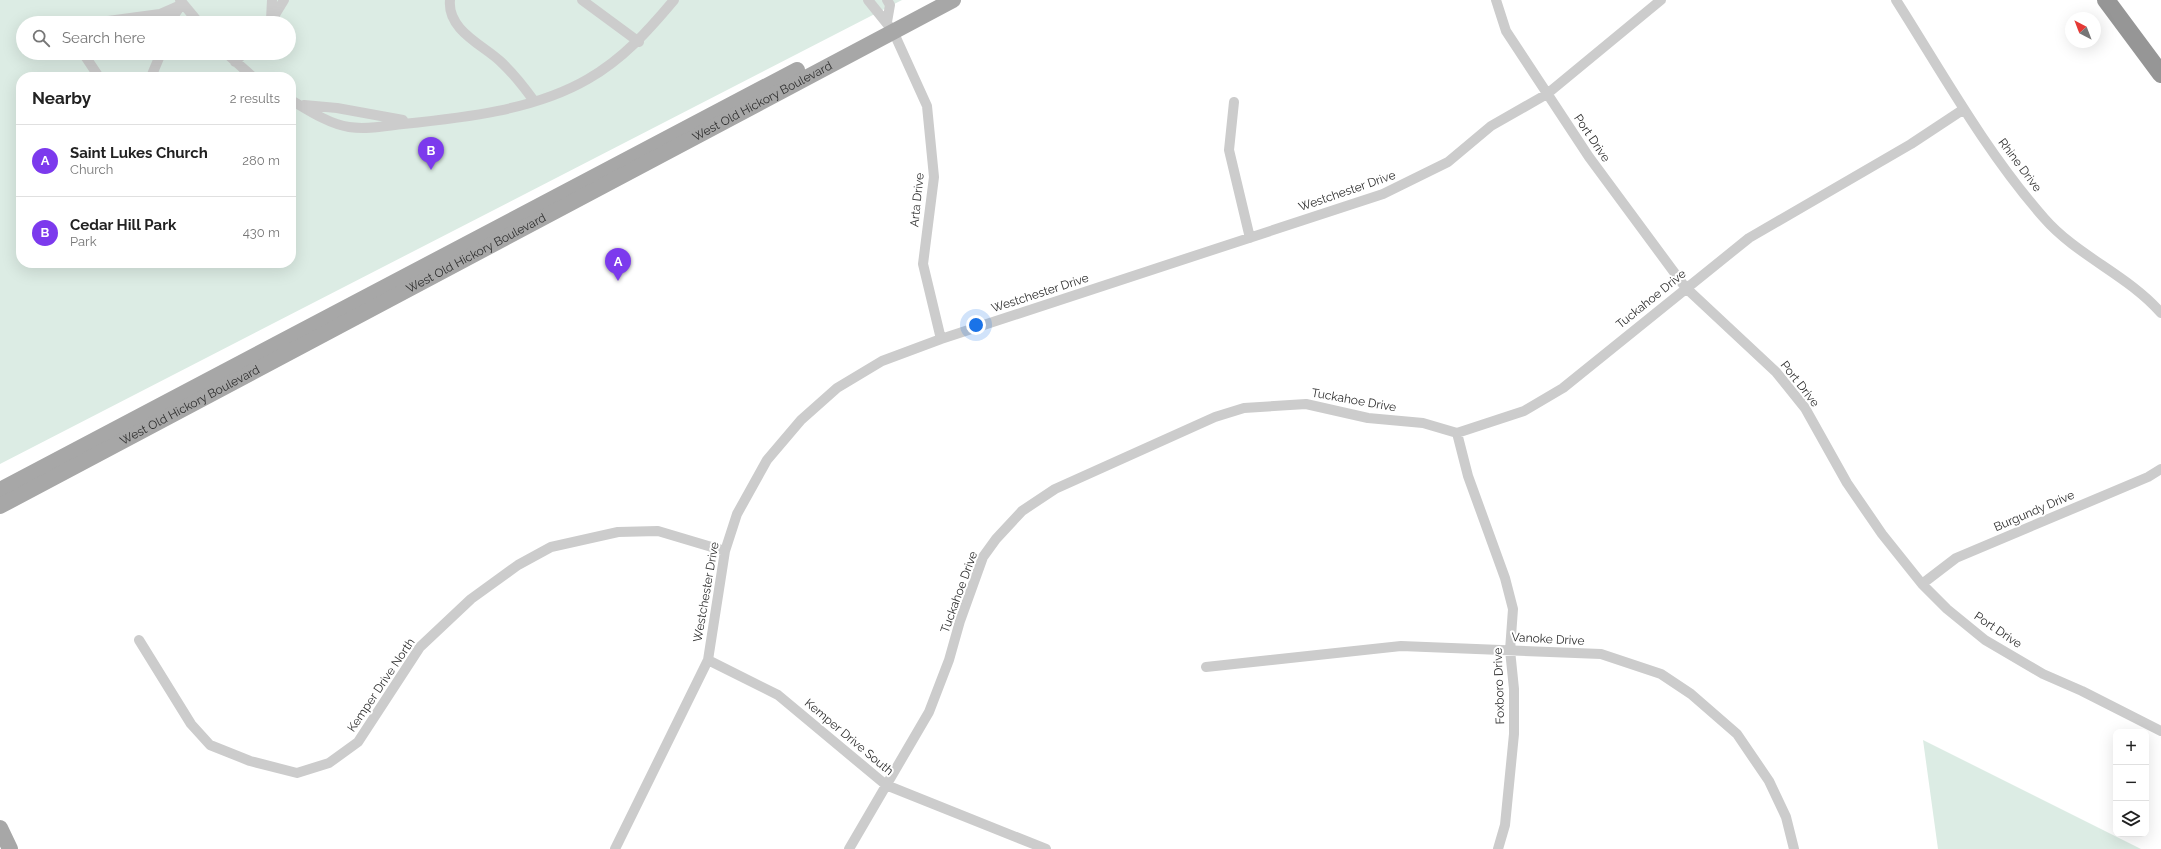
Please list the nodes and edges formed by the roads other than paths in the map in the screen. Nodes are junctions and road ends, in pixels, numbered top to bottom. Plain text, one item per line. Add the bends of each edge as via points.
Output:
1 (272, 0) edge
2 (284, 0) edge
3 (450, 0) edge
4 (582, 0) edge
5 (674, 0) edge
6 (868, 0) edge
7 (888, 0) edge
8 (931, 0) edge
9 (953, 0) edge
10 (1496, 0) edge
11 (1661, 0) edge
12 (1896, 0) edge
13 (2106, 0) edge
14 (182, 2) edge
15 (145, 16) edge
16 (173, 16) edge
17 (194, 16) edge
18 (271, 16) edge
19 (274, 16) edge
20 (890, 27) junction
21 (639, 42) junction
22 (88, 60) edge
23 (158, 60) edge
24 (235, 62) edge
25 (96, 72) edge
26 (153, 72) edge
27 (247, 72) edge
28 (2161, 74) edge
29 (1547, 94) junction
30 (534, 101) junction
31 (296, 102) edge
32 (1234, 102) dead end
33 (296, 103) edge
34 (1964, 109) junction
35 (422, 122) junction
36 (1250, 238) junction
37 (1686, 287) junction
38 (2161, 313) edge
39 (941, 339) junction
40 (1457, 433) junction
41 (2161, 469) edge
42 (0, 490) edge
43 (0, 506) edge
44 (725, 551) junction
45 (1922, 584) junction
46 (139, 640) dead end
47 (1510, 650) junction
48 (708, 660) junction
49 (1206, 667) dead end
50 (2161, 731) edge
51 (886, 785) junction
52 (0, 828) edge
53 (10, 849) edge
54 (615, 849) edge
55 (849, 849) edge
56 (1046, 849) edge
57 (1498, 849) edge
58 (1794, 849) edge

1 - 18 street
2 - 19 street
3 - 30 street via 455,20 466,36 501,62
4 - 21 street
5 - 21 street
6 - 20 street
7 - 20 street
8 - 20 main road, West Old Hickory Boulevard
9 - 20 main road, West Old Hickory Boulevard
10 - 29 street, Port Drive via 1506,31
11 - 29 street, Westchester Drive
12 - 34 street, Rhine Drive
13 - 28 highway
14 - 15 street via 160,14
14 - 16 street
14 - 17 street
20 - 39 street, Arta Drive via 927,106 934,177 923,264
20 - 42 main road, West Old Hickory Boulevard
20 - 43 main road, West Old Hickory Boulevard
21 - 30 street via 588,80 558,94
22 - 25 street
23 - 26 street
24 - 27 street
29 - 36 street, Westchester Drive via 1491,126 1448,162 1406,184
29 - 37 street, Port Drive via 1589,157
30 - 35 street via 479,114
31 - 35 street
32 - 36 street via 1228,150
33 - 35 street via 346,126 367,128
34 - 37 street, Tuckahoe Drive via 1911,144 1749,238
34 - 38 street, Rhine Drive via 2044,219
36 - 39 street, Westchester Drive
37 - 40 street, Tuckahoe Drive via 1563,388 1524,411
37 - 45 street, Port Drive via 1776,372 1800,402 1847,483 1882,534
39 - 44 street, Westchester Drive via 876,365 837,388 801,420 767,460 737,514
40 - 47 street, Foxboro Drive via 1468,476 1505,578 1513,609
40 - 51 street, Tuckahoe Drive via 1423,423 1368,418 1306,404 1244,408 1215,417 1055,489 1022,511 996,539 984,557 929,712
41 - 45 street, Burgundy Drive via 2148,477 1956,558
44 - 46 street, Kemper Drive North via 658,531 618,532 551,547 518,565 471,600 420,648 358,742 329,763 297,773 250,762 210,745 191,724
44 - 48 street, Westchester Drive
45 - 50 street, Port Drive via 1947,609 1985,640 2043,674
47 - 49 street, Vanoke Drive via 1401,646
47 - 57 street, Foxboro Drive via 1514,689 1514,734 1505,825
47 - 58 street, Vanoke Drive via 1601,654 1661,674 1691,694 1737,734 1769,781 1786,817
48 - 51 street, Kemper Drive South via 778,695
48 - 54 street, Westchester Drive
51 - 55 street, Tuckahoe Drive
51 - 56 street, Kemper Drive South
52 - 53 main road

